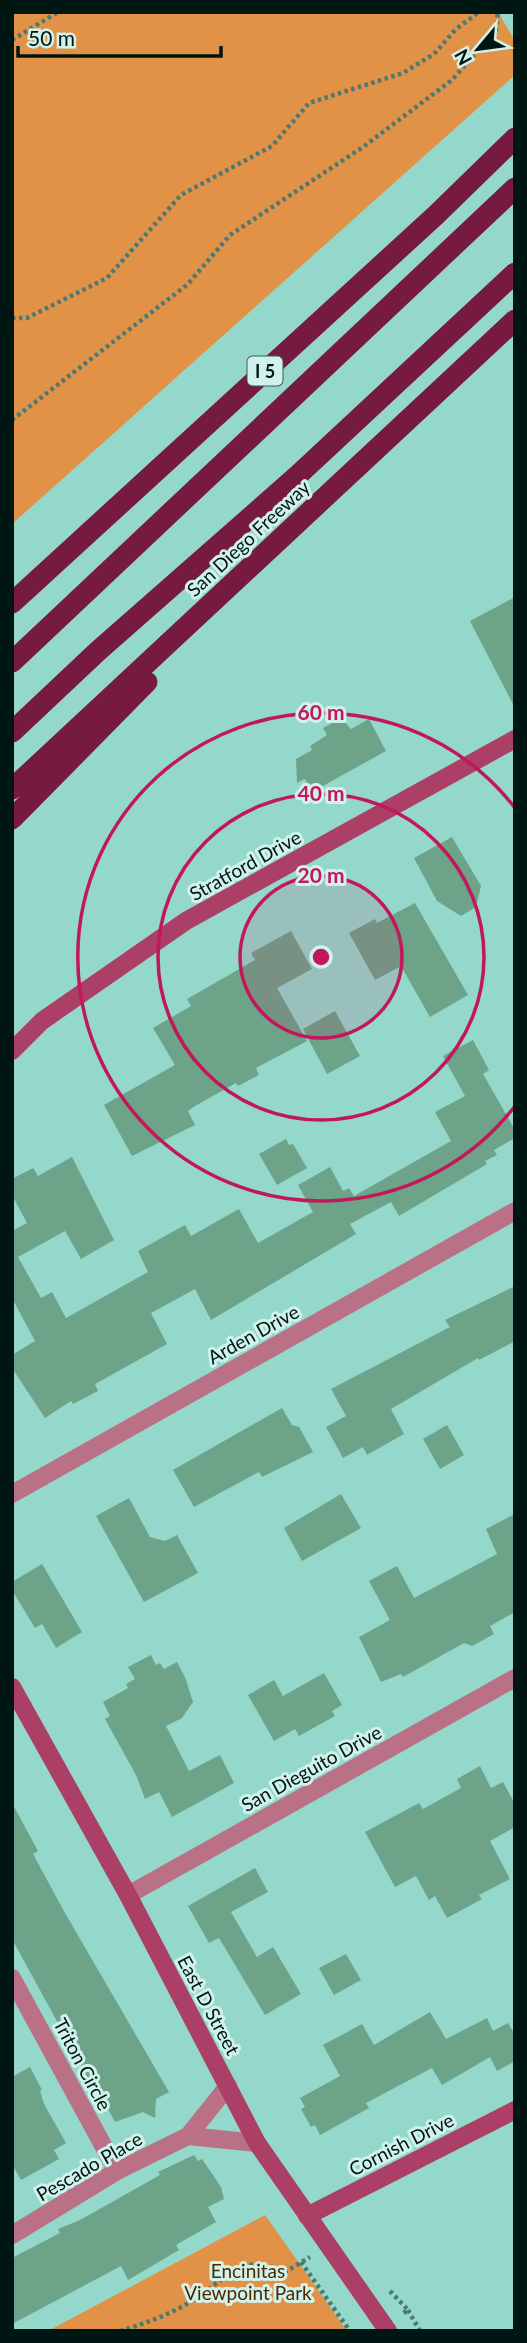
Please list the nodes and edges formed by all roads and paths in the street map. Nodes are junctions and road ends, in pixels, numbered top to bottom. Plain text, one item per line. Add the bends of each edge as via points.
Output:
1 (58, 12) edge
2 (480, 12) edge
3 (498, 12) edge
4 (12, 40) edge
5 (515, 138) edge
6 (515, 188) edge
7 (515, 273) edge
8 (12, 318) edge
9 (515, 320) edge
10 (12, 420) edge
11 (356, 467) junction
12 (12, 602) edge
13 (12, 662) edge
14 (12, 732) edge
15 (515, 739) edge
16 (12, 789) edge
17 (12, 819) edge
18 (12, 1051) edge
19 (515, 1211) edge
20 (12, 1494) edge
21 (515, 1678) edge
22 (12, 1687) edge
23 (128, 1895) junction
24 (12, 1978) edge
25 (228, 2086) junction
26 (515, 2110) edge
27 (188, 2136) junction
28 (257, 2143) junction
29 (117, 2171) junction
30 (307, 2216) junction
31 (12, 2235) edge
32 (328, 2246) junction
33 (301, 2262) junction
34 (388, 2289) dead end
35 (408, 2310) junction
36 (386, 2329) edge
37 (120, 2331) edge
38 (350, 2331) edge
39 (420, 2331) edge

1 - 4 path
2 - 8 path via 456,29 434,54 403,73 309,103 272,146 181,195 107,278 27,318
3 - 10 path via 496,30 452,80 363,147 230,235 188,284
5 - 12 highway, I 5
6 - 13 highway
7 - 14 highway
9 - 11 highway, San Diego Freeway
11 - 16 highway, San Diego Freeway
11 - 17 highway
15 - 18 street, Stratford Drive via 186,921 42,1021
19 - 20 street, Arden Drive
21 - 23 street, San Dieguito Drive
22 - 23 street, East D Street
23 - 25 street, East D Street
24 - 29 street, Triton Circle
25 - 27 street, Pescado Place
25 - 28 street, East D Street
26 - 30 street, Cornish Drive
27 - 28 street
27 - 29 street, Pescado Place
28 - 30 street, East D Street
29 - 31 street, Pescado Place
30 - 32 street, East D Street
32 - 33 path
32 - 36 street, East D Street
33 - 37 path via 287,2271 259,2262 226,2273 196,2298 155,2320
33 - 38 path
34 - 35 path
35 - 36 path
35 - 39 path

